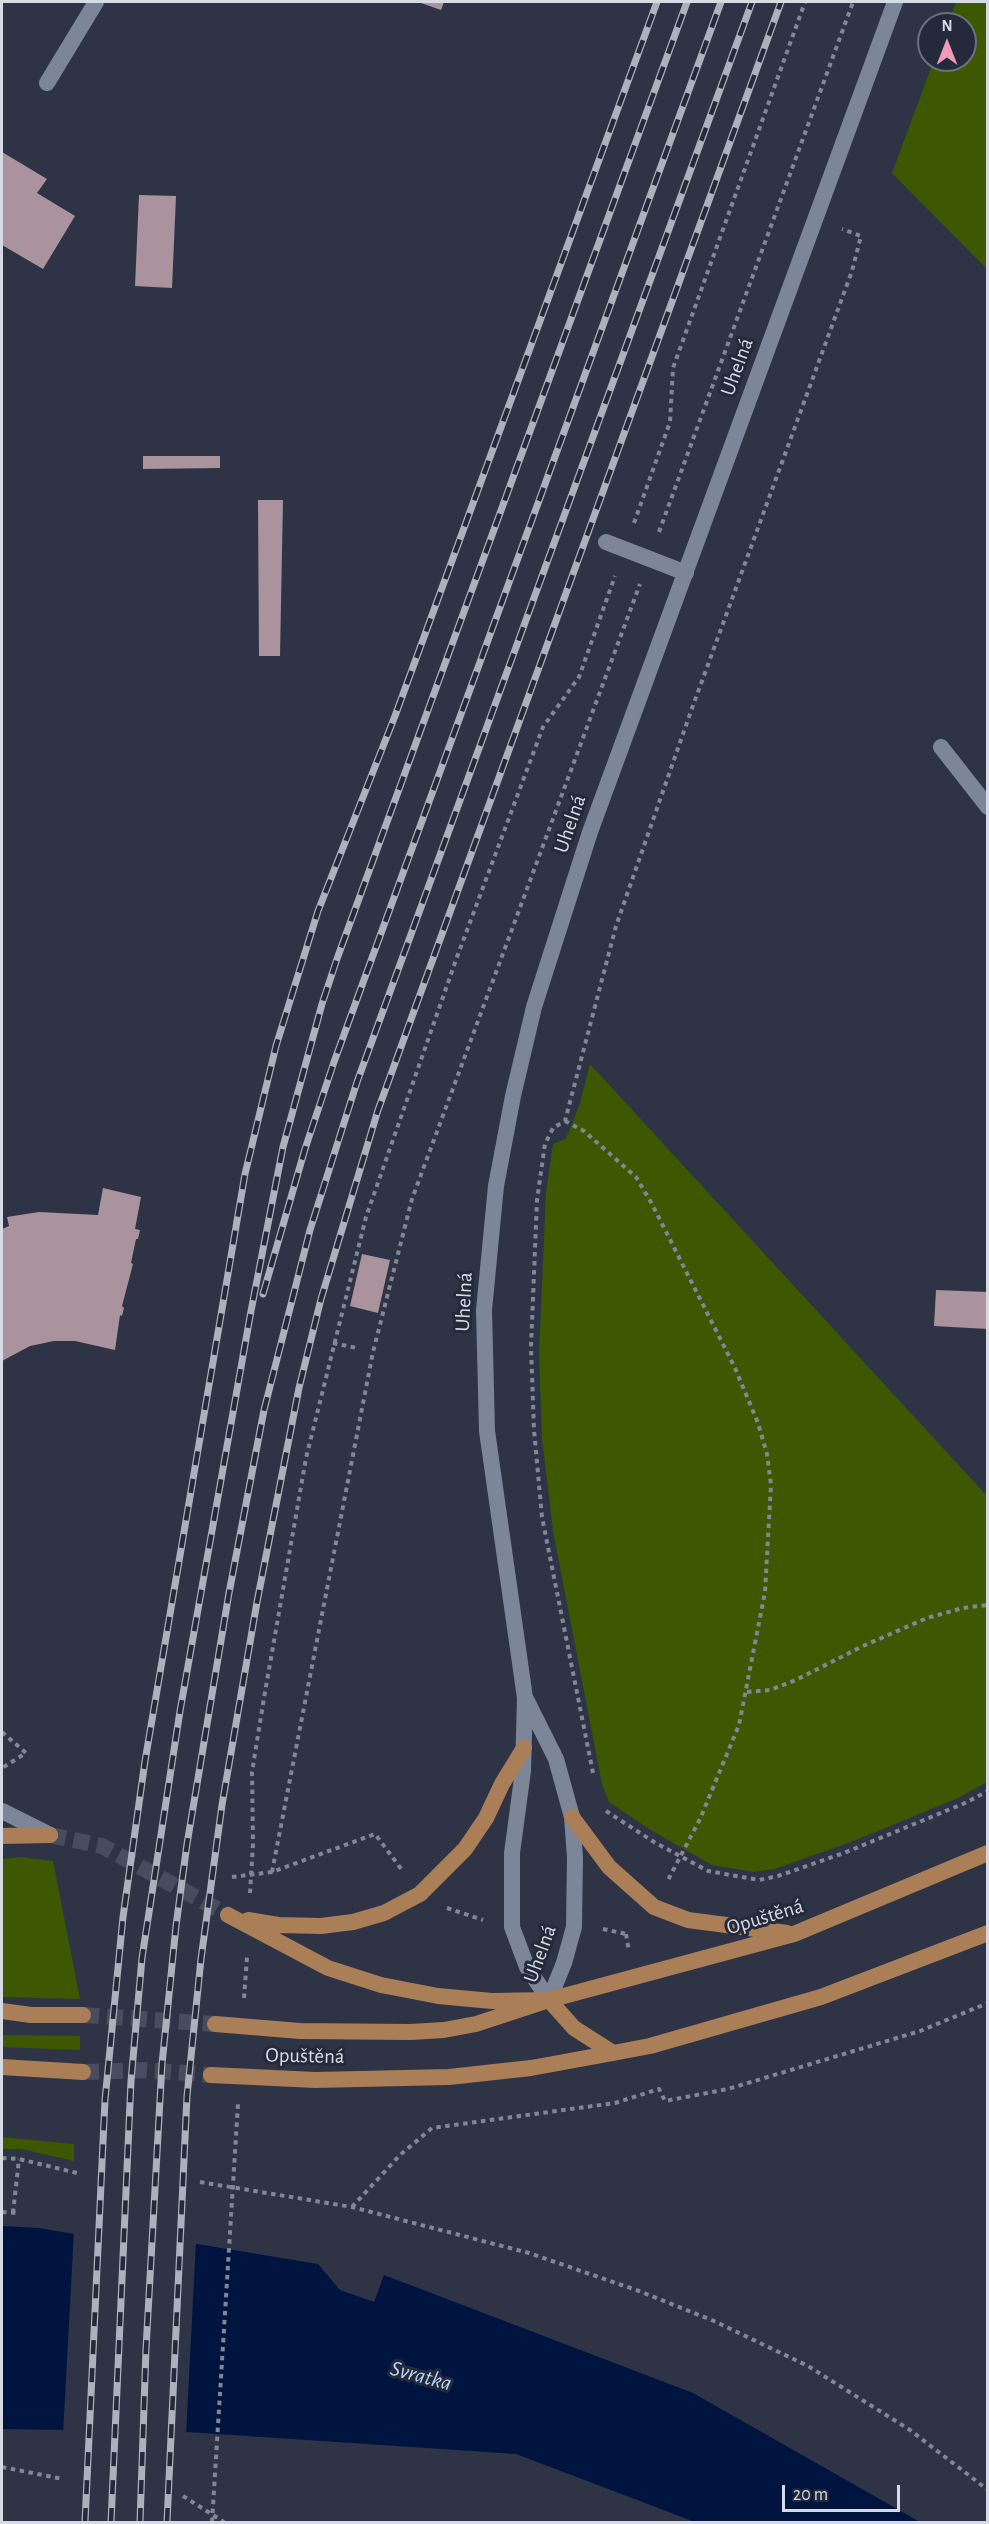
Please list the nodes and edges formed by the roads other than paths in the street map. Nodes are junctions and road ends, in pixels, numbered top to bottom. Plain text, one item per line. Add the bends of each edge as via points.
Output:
1 (96, 2) edge
2 (895, 2) edge
3 (46, 83) dead end
4 (606, 542) dead end
5 (686, 573) junction
6 (941, 747) dead end
7 (987, 807) edge
8 (525, 1698) junction
9 (524, 1748) junction
10 (2, 1811) edge
11 (572, 1817) junction
12 (2, 1836) edge
13 (987, 1853) edge
14 (987, 1933) edge
15 (794, 1934) junction
16 (549, 2000) junction
17 (2, 2011) edge
18 (83, 2014) tunnel mouth
19 (215, 2024) tunnel mouth
20 (613, 2053) junction
21 (2, 2067) edge
22 (83, 2072) tunnel mouth
23 (211, 2075) tunnel mouth

1 - 3 main road
2 - 5 main road, Uhelná
4 - 5 main road
5 - 8 main road, Uhelná via 590,832 534,1006 496,1186 484,1310 487,1431
6 - 7 main road
8 - 9 main road, Uhelná
8 - 11 main road, Uhelná via 556,1759
9 - 16 main road, Uhelná via 512,1853 512,1927 527,1966
9 - 16 main road, Opuštěná via 465,1849 420,1894 384,1913 321,1926 278,1925 231,1916 328,1968 381,1985 492,2001
10 - 12 main road via 50,1835
11 - 15 main road via 609,1867 654,1907 688,1920
11 - 16 main road, Uhelná via 574,1927
13 - 15 main road, Opuštěná
14 - 20 main road, Opuštěná via 821,1997
15 - 16 main road, Opuštěná
16 - 19 main road, Opuštěná via 476,2024 444,2030 300,2031
16 - 20 main road via 574,2028
17 - 18 main road
20 - 23 main road, Opuštěná via 449,2077 315,2080
21 - 22 main road

